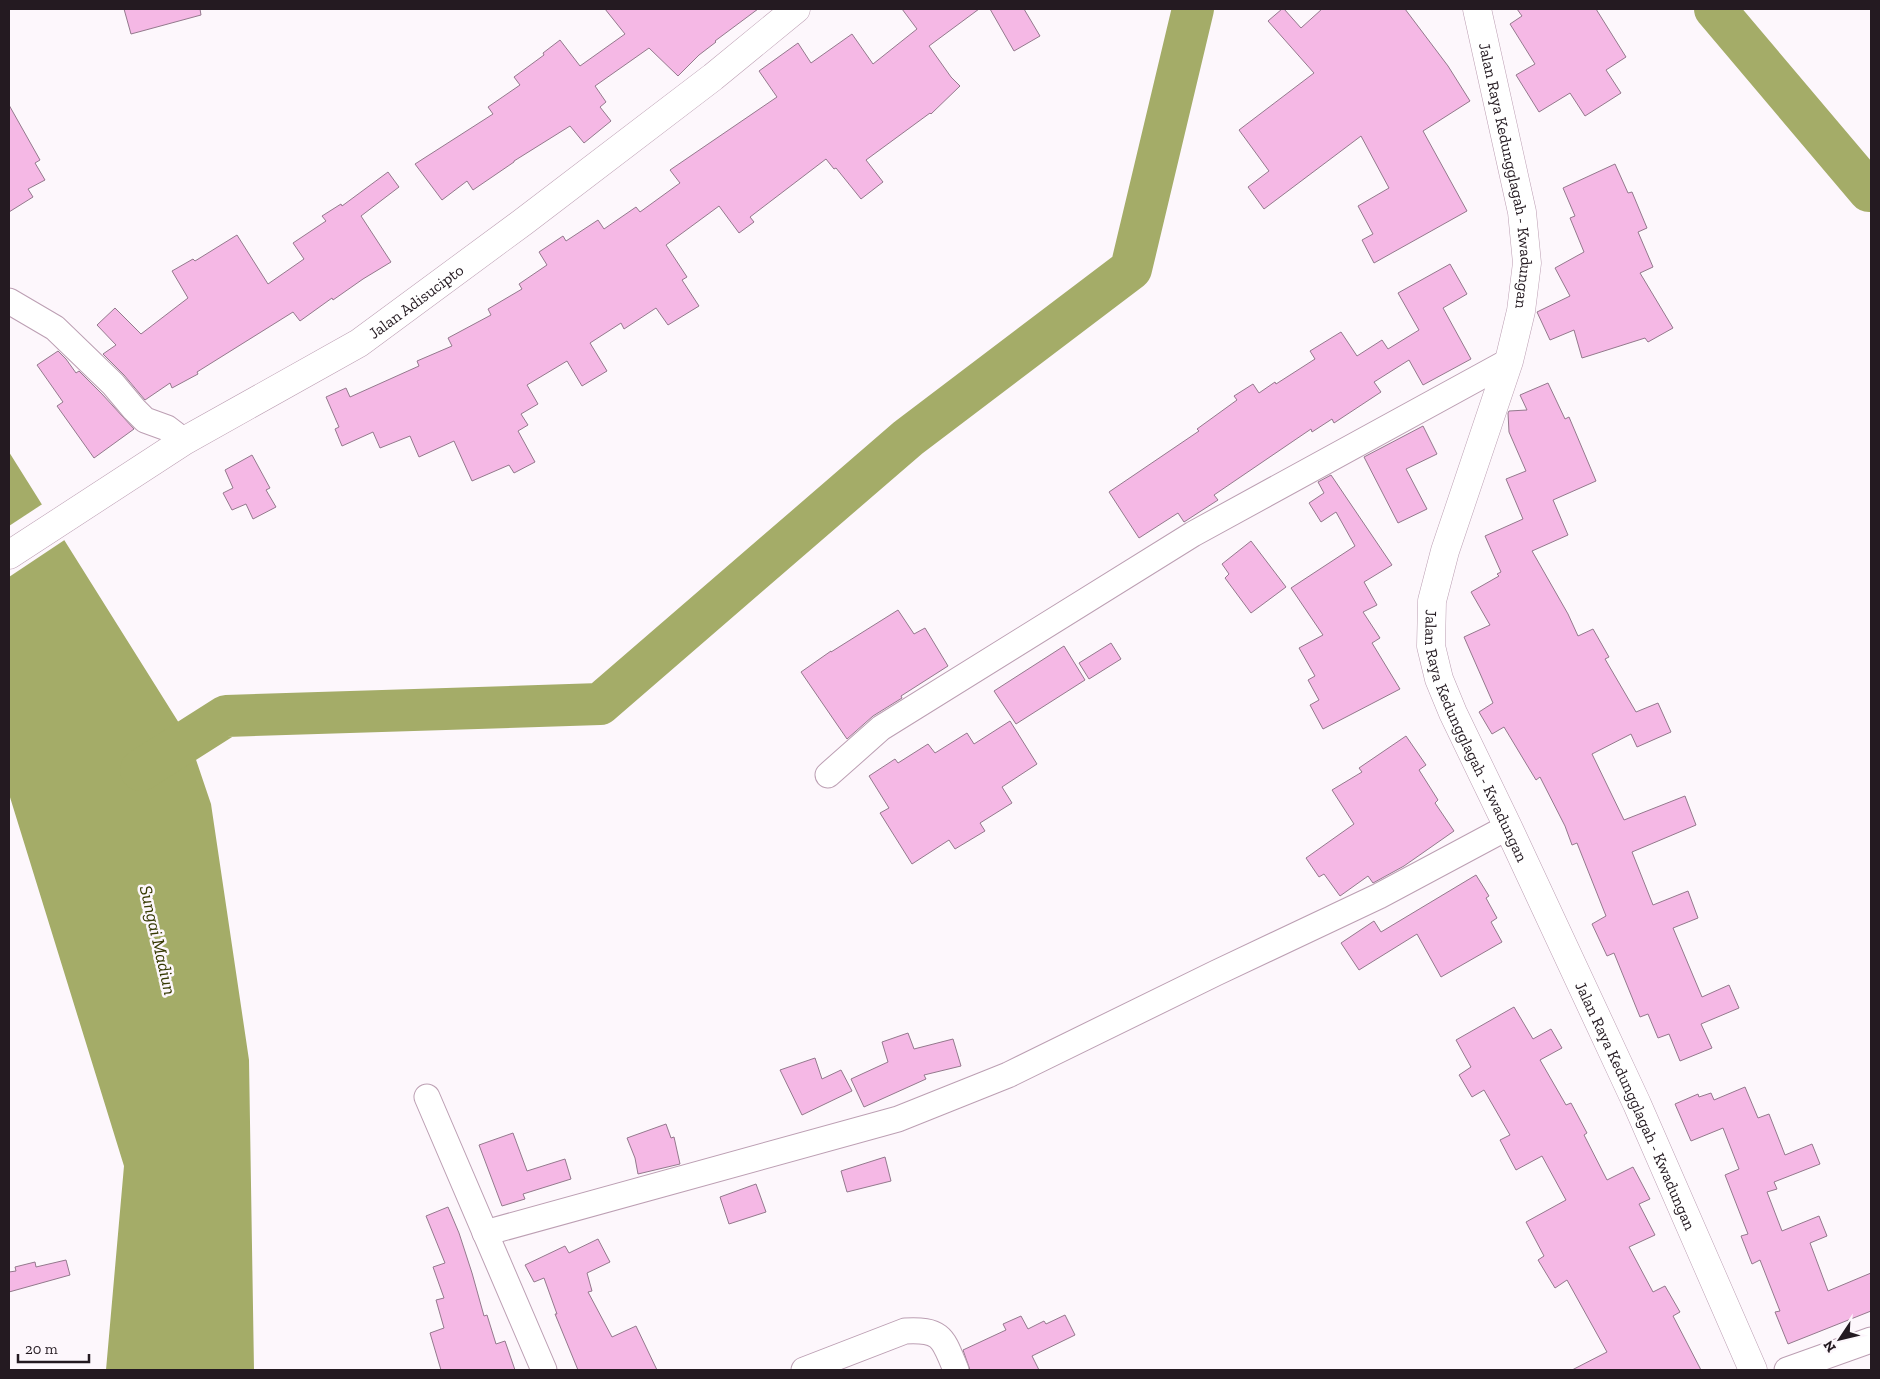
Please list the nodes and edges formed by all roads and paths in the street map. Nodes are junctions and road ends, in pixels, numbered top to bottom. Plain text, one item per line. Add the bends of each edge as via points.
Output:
1 (796, 9) edge
2 (1477, 9) edge
3 (9, 301) edge
4 (1509, 361) junction
5 (178, 446) junction
6 (9, 554) edge
7 (828, 775) dead end
8 (1508, 827) junction
9 (427, 1097) dead end
10 (485, 1233) junction
11 (1871, 1340) edge
12 (544, 1370) edge
13 (804, 1370) edge
14 (956, 1370) edge
15 (1753, 1370) edge
16 (1787, 1370) edge

1 - 5 main road, Jalan Adisucipto via 563,192 360,343
2 - 4 main road, Jalan Raya Kedungglagah - Kwadungan via 1522,212 1527,263 1521,311
3 - 5 street via 55,328 145,420 167,428
4 - 7 street via 1193,534 881,728
4 - 8 main road, Jalan Raya Kedungglagah - Kwadungan via 1445,551 1432,601 1431,646 1439,680 1453,713
5 - 6 main road, Jalan Adisucipto
8 - 10 street via 1379,896 1008,1075 898,1119
8 - 15 main road, Jalan Raya Kedungglagah - Kwadungan via 1637,1104
9 - 10 street
10 - 12 street
11 - 16 street
13 - 14 street via 905,1331 922,1330 932,1332 945,1344

